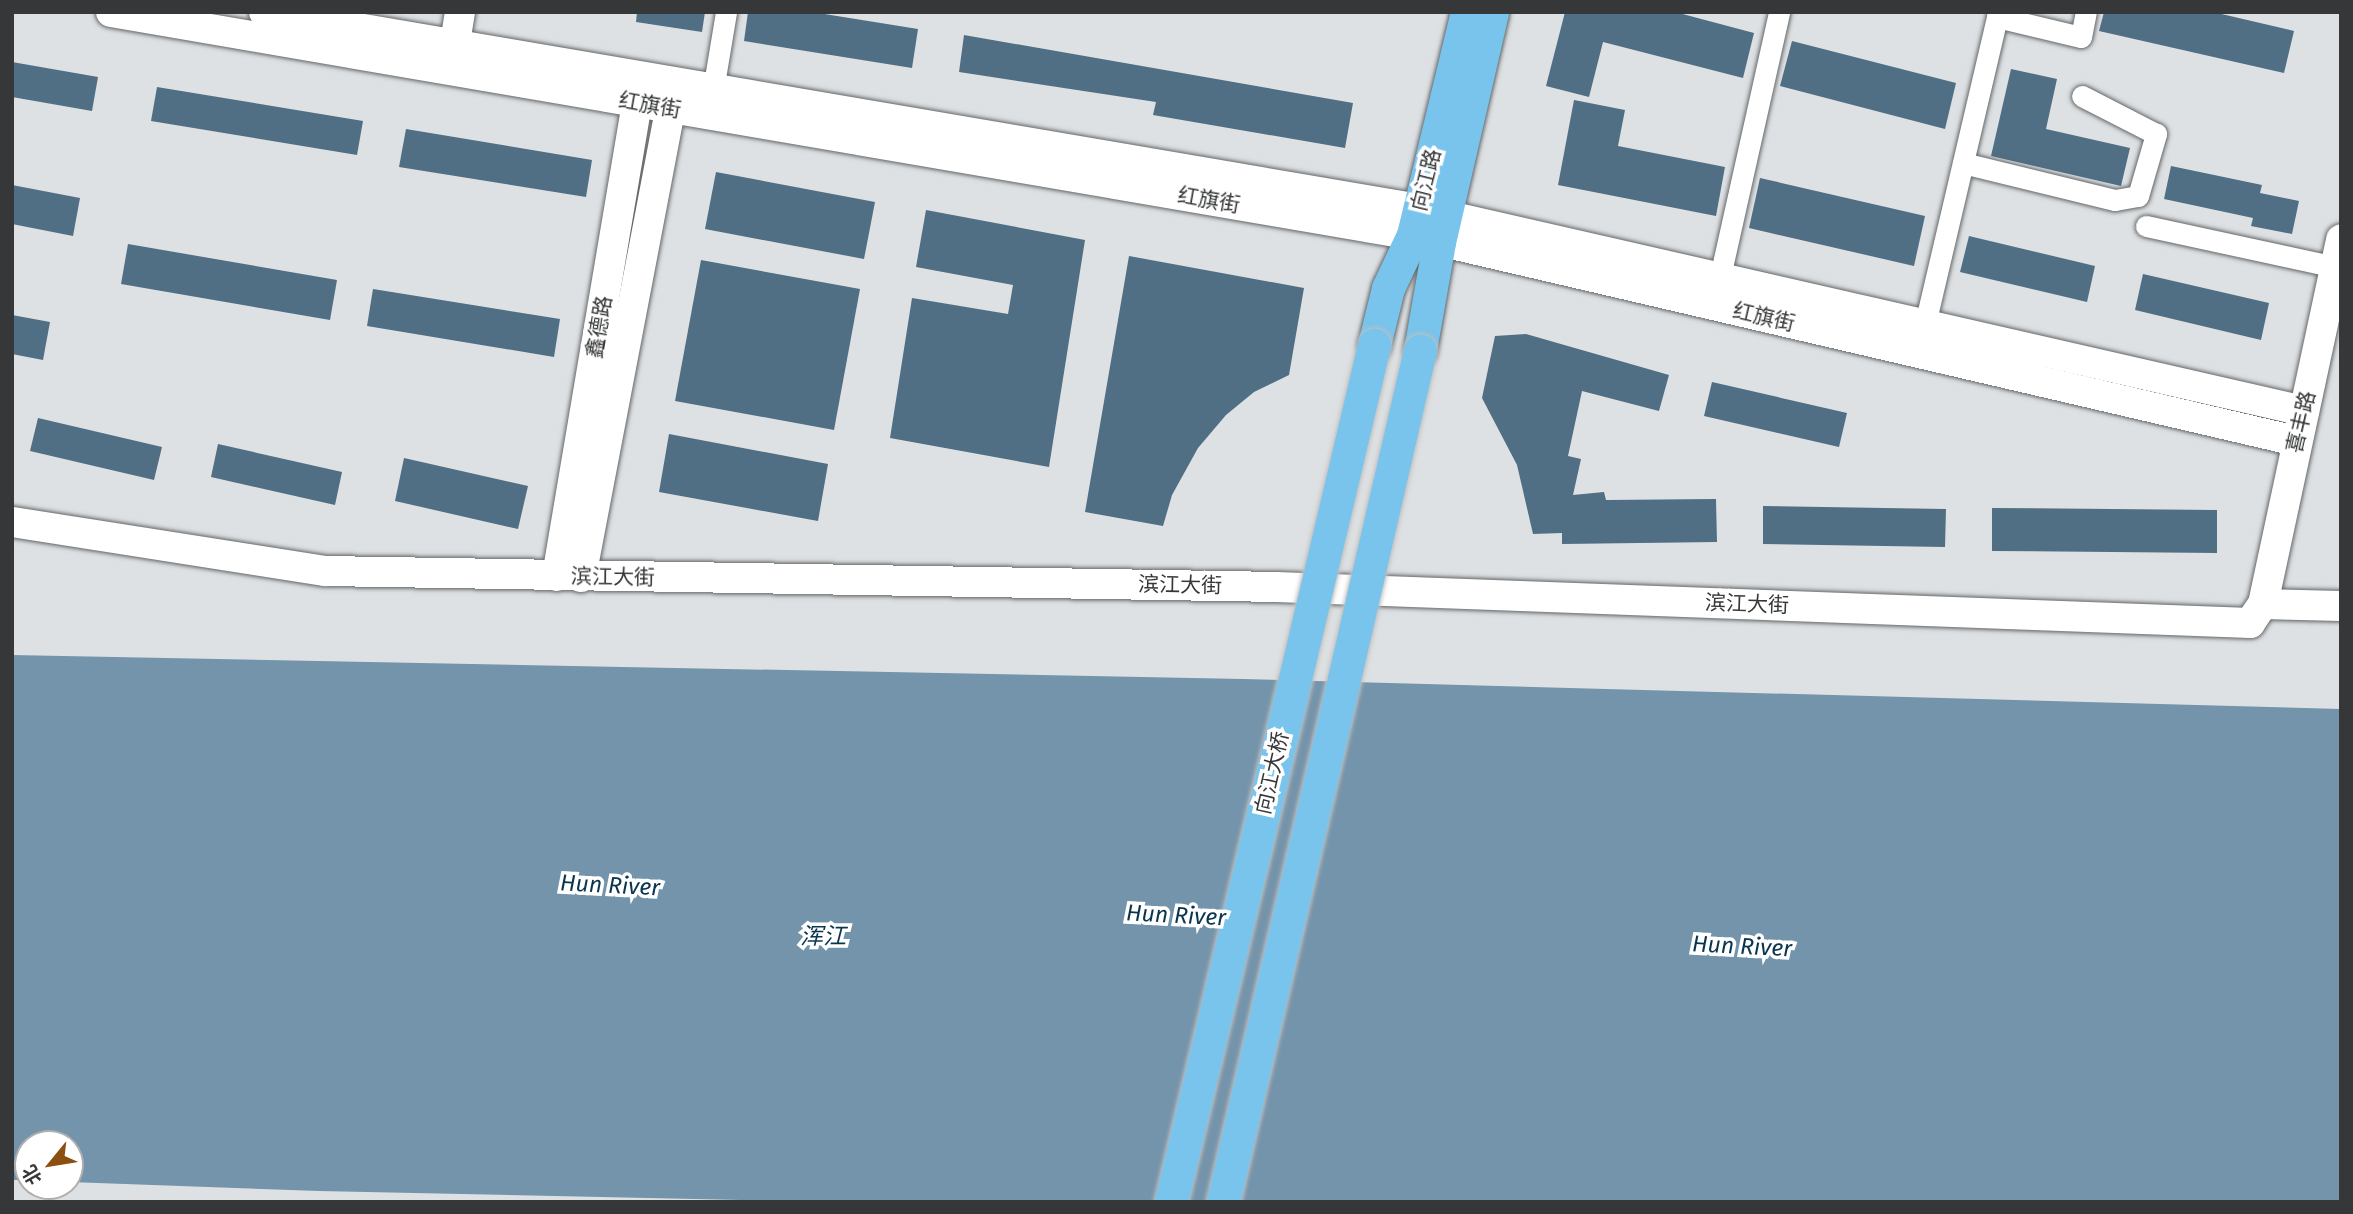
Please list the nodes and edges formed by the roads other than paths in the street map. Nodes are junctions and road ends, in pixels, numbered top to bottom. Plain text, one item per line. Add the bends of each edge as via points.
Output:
1 (111, 12) edge
2 (264, 12) edge
3 (460, 12) edge
4 (726, 12) edge
5 (1466, 12) edge
6 (1492, 12) edge
7 (1779, 12) edge
8 (2086, 12) edge
9 (1998, 15) edge
10 (439, 45) edge
11 (639, 90) junction
12 (713, 90) junction
13 (672, 96) junction
14 (2082, 96) dead end
15 (1963, 163) junction
16 (1429, 225) junction
17 (2146, 226) dead end
18 (2338, 253) edge
19 (1716, 291) junction
20 (1922, 338) junction
21 (1374, 345) joint
22 (2304, 411) junction
23 (2296, 441) junction
24 (12, 522) edge
25 (569, 576) junction
26 (2263, 604) junction
27 (2341, 606) edge
28 (1171, 1202) edge
29 (1223, 1202) edge

1 - 10 street
2 - 10 street
3 - 10 street
4 - 12 street
5 - 16 main road, 向江路
6 - 16 main road, 向江路
7 - 19 street
8 - 9 street via 2081,37
9 - 15 street
10 - 11 street, 红旗街
11 - 13 street, 红旗街
11 - 25 street, 鑫德路
12 - 13 street
12 - 16 street
13 - 16 street, 红旗街
13 - 25 street, 鑫德路
14 - 15 street via 2156,134 2138,196 2115,200
15 - 20 street
16 - 19 street, 红旗街
16 - 21 main road, 向江路 via 1388,288
16 - 29 main road, 向江路, bridge via 1420,350
17 - 18 street
18 - 22 street, 喜丰路
19 - 20 street, 红旗街
20 - 22 street
20 - 23 street
21 - 28 main road, 向江大桥, bridge
22 - 23 street, 喜丰路
23 - 26 street, 喜丰路
24 - 25 street, 滨江大街 via 325,570
25 - 26 street, 滨江大街 via 1276,587 2250,623
26 - 27 street

